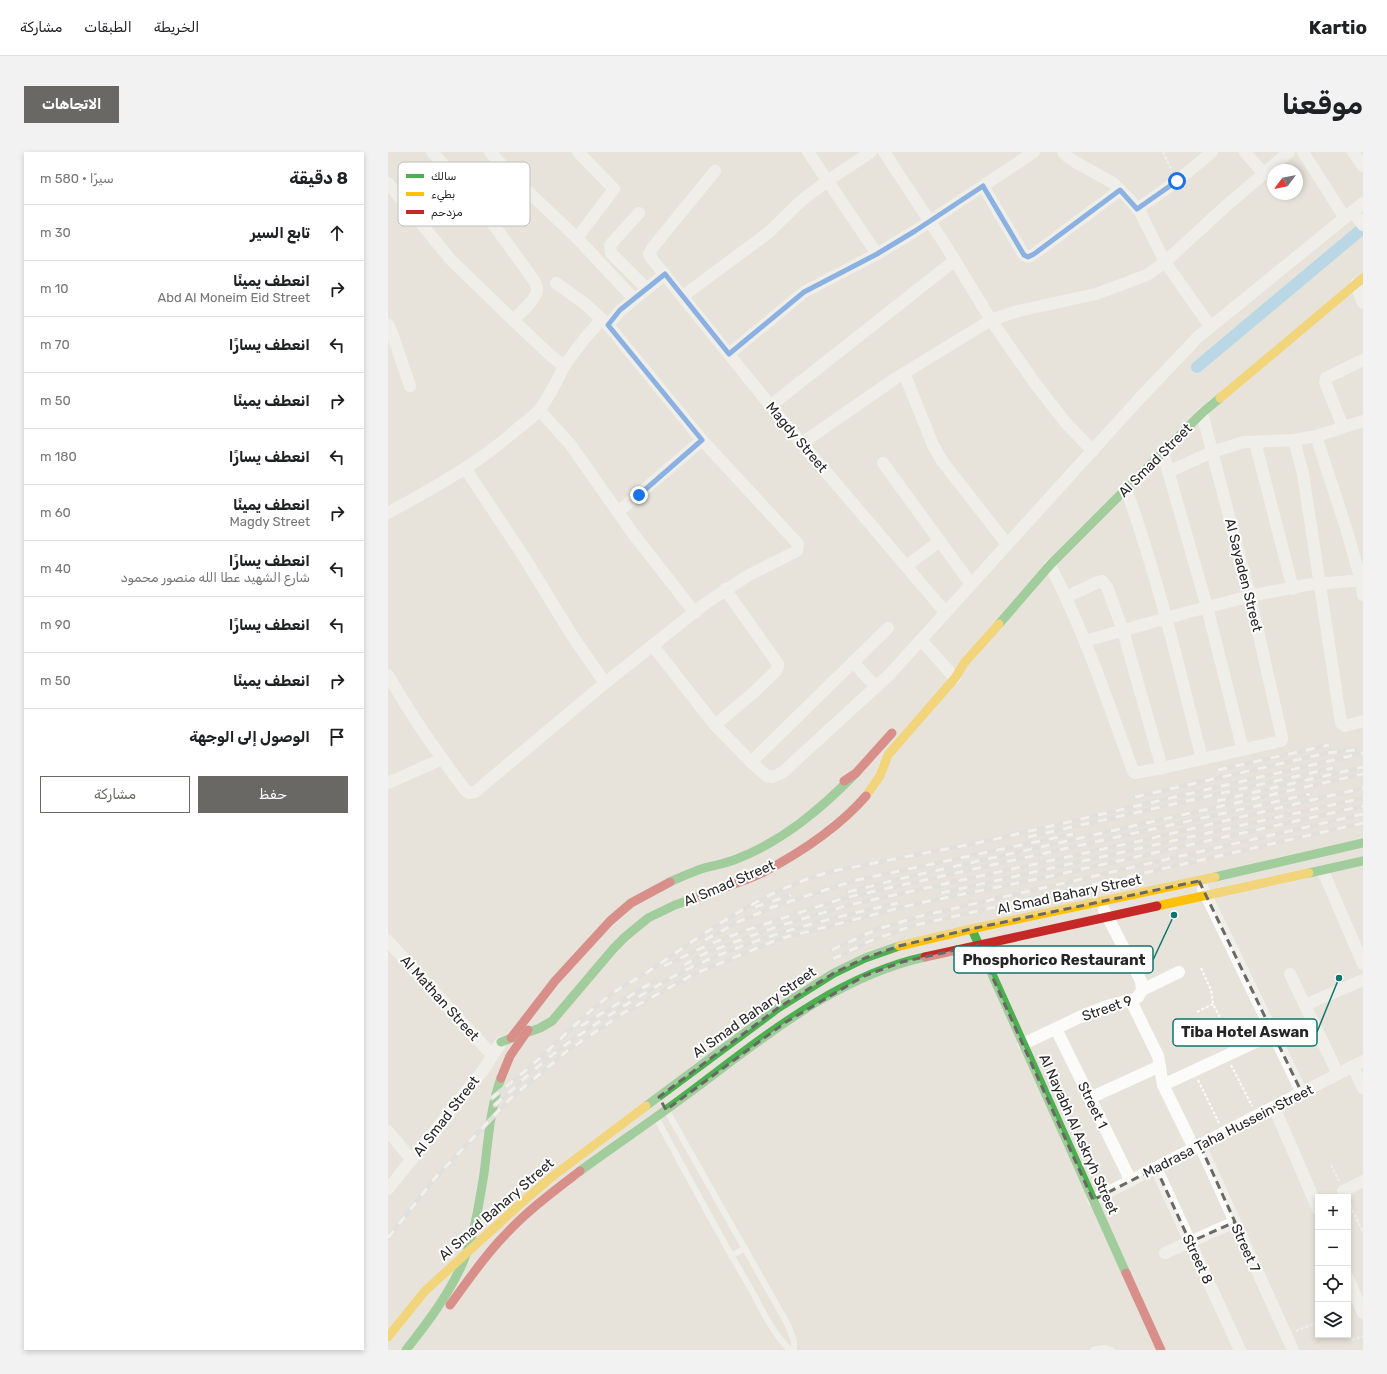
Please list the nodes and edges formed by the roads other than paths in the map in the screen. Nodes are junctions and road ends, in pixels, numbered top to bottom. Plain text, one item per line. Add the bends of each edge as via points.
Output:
1 (432, 152) edge
2 (490, 152) edge
3 (578, 152) edge
4 (808, 152) edge
5 (871, 152) edge
6 (884, 152) edge
7 (1034, 152) edge
8 (1063, 152) edge
9 (1212, 152) edge
10 (1245, 152) edge
11 (1289, 152) edge
12 (1303, 152) edge
13 (1353, 152) edge
14 (441, 162) edge
15 (499, 162) edge
16 (1363, 166) edge
17 (715, 171) dead end
18 (1263, 173) junction
19 (827, 181) junction
20 (388, 182) edge
21 (983, 186) junction
22 (1120, 190) junction
23 (530, 193) edge
24 (398, 194) edge
25 (1363, 203) edge
26 (1137, 209) junction
27 (640, 212) dead end
28 (1355, 219) edge
29 (929, 221) junction
30 (424, 226) edge
31 (495, 226) edge
32 (577, 238) junction
33 (877, 254) junction
34 (954, 261) junction
35 (1166, 262) junction
36 (665, 274) junction
37 (1359, 281) edge
38 (556, 283) dead end
39 (646, 288) junction
40 (683, 296) junction
41 (634, 299) junction
42 (1363, 303) edge
43 (513, 320) junction
44 (991, 320) junction
45 (605, 322) junction
46 (388, 324) edge
47 (1210, 326) junction
48 (729, 354) junction
49 (1363, 360) edge
50 (564, 366) junction
51 (904, 373) junction
52 (410, 386) dead end
53 (770, 406) junction
54 (539, 410) junction
55 (1202, 413) junction
56 (1363, 421) edge
57 (1344, 427) junction
58 (1316, 436) junction
59 (702, 440) junction
60 (1294, 440) junction
61 (1255, 442) junction
62 (802, 443) junction
63 (1094, 451) junction
64 (1212, 452) junction
65 (1163, 453) junction
66 (884, 463) dead end
67 (465, 468) junction
68 (1168, 472) junction
69 (432, 489) junction
70 (1126, 489) junction
71 (388, 512) edge
72 (618, 512) junction
73 (940, 541) junction
74 (1007, 544) junction
75 (906, 566) junction
76 (1050, 566) junction
77 (1362, 580) edge
78 (971, 584) junction
79 (1320, 584) junction
80 (1293, 588) junction
81 (725, 589) junction
82 (1363, 595) edge
83 (1250, 596) junction
84 (1066, 597) junction
85 (1207, 607) junction
86 (945, 612) junction
87 (695, 613) junction
88 (1167, 618) junction
89 (888, 628) dead end
90 (1123, 631) junction
91 (921, 640) junction
92 (1085, 641) junction
93 (653, 646) junction
94 (853, 662) junction
95 (388, 675) edge
96 (949, 675) junction
97 (606, 683) junction
98 (876, 687) junction
99 (1363, 721) edge
100 (715, 725) junction
101 (897, 728) dead end
102 (1243, 750) junction
103 (888, 755) junction
104 (442, 759) junction
105 (1202, 759) junction
106 (751, 762) junction
107 (1162, 768) junction
108 (856, 773) junction
109 (867, 778) dead end
110 (388, 783) edge
111 (813, 802) dead end
112 (1363, 843) edge
113 (1363, 861) edge
114 (1323, 871) junction
115 (1200, 881) junction
116 (626, 895) dead end
117 (1207, 896) junction
118 (1100, 902) junction
119 (1107, 917) junction
120 (971, 929) junction
121 (388, 941) edge
122 (978, 945) junction
123 (1363, 964) edge
124 (1179, 972) dead end
125 (834, 973) junction
126 (1290, 974) dead end
127 (1363, 980) edge
128 (843, 987) junction
129 (1142, 990) junction
130 (1131, 1001) junction
131 (1305, 1005) junction
132 (778, 1008) junction
133 (541, 1014) dead end
134 (786, 1022) junction
135 (1056, 1029) junction
136 (1273, 1034) junction
137 (501, 1042) junction
138 (1023, 1044) junction
139 (492, 1055) junction
140 (1358, 1064) edge
141 (1160, 1066) junction
142 (1338, 1074) junction
143 (488, 1080) dead end
144 (1163, 1085) junction
145 (1363, 1088) edge
146 (1302, 1093) junction
147 (659, 1097) junction
148 (1090, 1098) junction
149 (649, 1105) junction
150 (1274, 1107) junction
151 (666, 1110) junction
152 (656, 1118) junction
153 (388, 1131) edge
154 (1197, 1147) junction
155 (412, 1160) junction
156 (1156, 1168) junction
157 (549, 1179) junction
158 (1131, 1181) junction
159 (1363, 1181) edge
160 (556, 1188) junction
161 (388, 1189) edge
162 (1348, 1194) edge
163 (1094, 1200) junction
164 (1315, 1202) edge
165 (1235, 1222) junction
166 (1190, 1242) junction
167 (457, 1247) dead end
168 (745, 1248) junction
169 (1165, 1253) dead end
170 (732, 1256) junction
171 (1351, 1288) edge
172 (434, 1296) dead end
173 (1363, 1313) edge
174 (388, 1337) edge
175 (406, 1350) edge
176 (416, 1350) edge
177 (790, 1350) edge
178 (794, 1350) edge
179 (1092, 1350) edge
180 (1112, 1350) edge
181 (1161, 1350) edge
182 (1240, 1350) edge
183 (1293, 1350) edge

1 - 14 street
2 - 15 street
3 - 32 street via 614,189
4 - 19 street
5 - 19 street
6 - 29 street
7 - 21 street
8 - 22 street
9 - 26 street
10 - 18 street
11 - 18 street
12 - 28 street
13 - 16 street
17 - 36 street, Magdy Street via 652,247 649,254
18 - 35 street
19 - 33 street
19 - 40 street via 801,201 768,233
20 - 24 street
21 - 22 street via 1024,255 1028,257
21 - 29 street
22 - 26 street
23 - 32 street
25 - 28 street
26 - 35 street
27 - 39 street via 610,245 610,249 611,254
28 - 47 street
29 - 33 street
29 - 34 street
30 - 43 street via 451,260
31 - 43 street via 528,272 537,289 532,301
32 - 41 street
33 - 48 street via 804,292
34 - 44 street
34 - 53 street
35 - 44 street via 1147,275 1096,294 1018,311
35 - 47 street
36 - 39 street
36 - 40 street, Magdy Street
37 - 42 street
37 - 55 main road, Al Smad Street
38 - 45 street
39 - 41 street
40 - 48 street, Magdy Street
41 - 45 street
43 - 50 street
44 - 51 street
44 - 63 street via 1065,422
45 - 50 street via 585,338
45 - 59 street
46 - 52 street
47 - 63 street via 1178,356
48 - 53 street, Magdy Street
49 - 57 street via 1326,378 1325,382
50 - 54 street
51 - 62 street
51 - 74 street via 942,461
53 - 62 street, Magdy Street
54 - 67 street via 501,444
54 - 72 street via 570,444
55 - 64 street, Al Sayaden Street
55 - 65 main road, Al Smad Street
56 - 57 street
57 - 58 street
58 - 60 street
58 - 77 street
59 - 72 street
59 - 81 street via 799,547 797,551 749,574
60 - 61 street
60 - 79 street
61 - 64 street via 1244,442
61 - 80 street
62 - 75 street, Magdy Street
63 - 74 street
64 - 68 street
64 - 83 street, Al Sayaden Street
65 - 68 street
65 - 70 main road, Al Smad Street
66 - 73 street
67 - 69 street
67 - 97 street via 573,637
68 - 85 street
69 - 71 street
69 - 71 street
70 - 76 main road, Al Smad Street
70 - 88 street
72 - 87 street
73 - 75 street
73 - 78 street
74 - 78 street
75 - 86 street, Magdy Street
76 - 84 street
76 - 96 main road, Al Smad Street via 965,662
77 - 79 street
77 - 82 street
78 - 86 street
79 - 80 street
79 - 99 street via 1341,723 1345,726
80 - 83 street
81 - 87 street
81 - 100 street via 778,666 753,693
83 - 85 street
83 - 102 street, Al Sayaden Street via 1282,739
84 - 90 street via 1102,582 1107,587
84 - 92 street
85 - 88 street
85 - 102 street
86 - 91 street
87 - 93 street
88 - 90 street
88 - 105 street
89 - 94 street
90 - 92 street
90 - 107 street
91 - 96 street
91 - 98 street
92 - 107 street via 1133,771 1138,773
93 - 97 street
93 - 100 street
94 - 98 street
94 - 106 street
95 - 104 street
96 - 103 main road, Al Smad Street
97 - 104 street via 475,792 466,791
98 - 106 street via 783,772 773,777 768,776
100 - 106 street
101 - 108 main road
102 - 105 street
103 - 109 main road
103 - 137 main road, Al Smad Street via 880,776 869,792 829,830 761,873 675,905 648,918 614,948 552,1021
104 - 110 street
105 - 107 street
108 - 111 main road
108 - 143 main road via 825,805 789,831 746,855 670,881 624,908 538,1002 503,1049
112 - 115 main road, Al Smad Bahary Street
113 - 114 main road, Al Smad Bahary Street
114 - 117 main road, Al Smad Bahary Street
114 - 123 street
115 - 117 street
115 - 118 main road, Al Smad Bahary Street
116 - 137 main road, Al Smad Street via 570,952
117 - 119 main road, Al Smad Bahary Street
117 - 136 street
118 - 119 street, Street 9
118 - 120 main road, Al Smad Bahary Street
119 - 122 main road, Al Smad Bahary Street
119 - 129 street, Street 9 via 1141,981
120 - 122 main road, Al Nayabh Al Askryh Street
120 - 125 main road, Al Smad Bahary Street via 899,946
121 - 139 street, Al Mathan Street
122 - 128 main road, Al Smad Bahary Street via 902,962
122 - 138 main road, Al Nayabh Al Askryh Street
124 - 129 street
125 - 128 main road
125 - 132 main road, Al Smad Bahary Street
126 - 131 street
127 - 131 street
128 - 134 main road, Al Smad Bahary Street
129 - 130 street, Street 9 via 1138,997
130 - 135 street, Street 9 via 1110,1005
130 - 141 street, Street 7 via 1157,1053
131 - 142 street
132 - 134 main road
132 - 147 main road, Al Smad Bahary Street
133 - 175 main road via 512,1052 498,1083 476,1221 469,1248 450,1288
134 - 151 main road, Al Smad Bahary Street
135 - 138 street, Street 9
135 - 148 street, Street 1
136 - 144 street
136 - 146 street
137 - 139 street, Al Smad Street
138 - 163 main road, Al Nayabh Al Askryh Street
139 - 155 street, Al Smad Street via 484,1069
140 - 142 street, Madrasa Taha Hussein Street
140 - 145 street
141 - 144 street, Street 7
141 - 148 street
142 - 146 street, Madrasa Taha Hussein Street
144 - 154 street, Street 7
146 - 150 street, Madrasa Taha Hussein Street
147 - 149 main road, Al Smad Bahary Street
147 - 151 main road
148 - 158 street, Street 1
149 - 152 main road
149 - 157 main road, Al Smad Bahary Street
150 - 154 street, Madrasa Taha Hussein Street
150 - 164 street
151 - 152 main road, Al Smad Bahary Street
151 - 168 lane
152 - 160 main road, Al Smad Bahary Street
152 - 170 lane
153 - 155 street
154 - 156 street, Madrasa Taha Hussein Street
154 - 165 street, Street 7
155 - 161 street, Al Smad Street
156 - 158 street, Madrasa Taha Hussein Street
156 - 166 street, Street 8
157 - 160 main road
157 - 174 main road, Al Smad Bahary Street via 425,1291
158 - 163 street, Madrasa Taha Hussein Street
159 - 162 street
160 - 176 main road, Al Smad Bahary Street via 499,1242
163 - 181 main road, Al Nayabh Al Askryh Street
165 - 166 street
165 - 183 street, Street 7
166 - 169 street
166 - 182 street, Street 8
167 - 172 main road
168 - 170 lane
168 - 178 lane via 788,1325 794,1341
170 - 177 lane via 775,1331
171 - 173 street
179 - 180 lane

